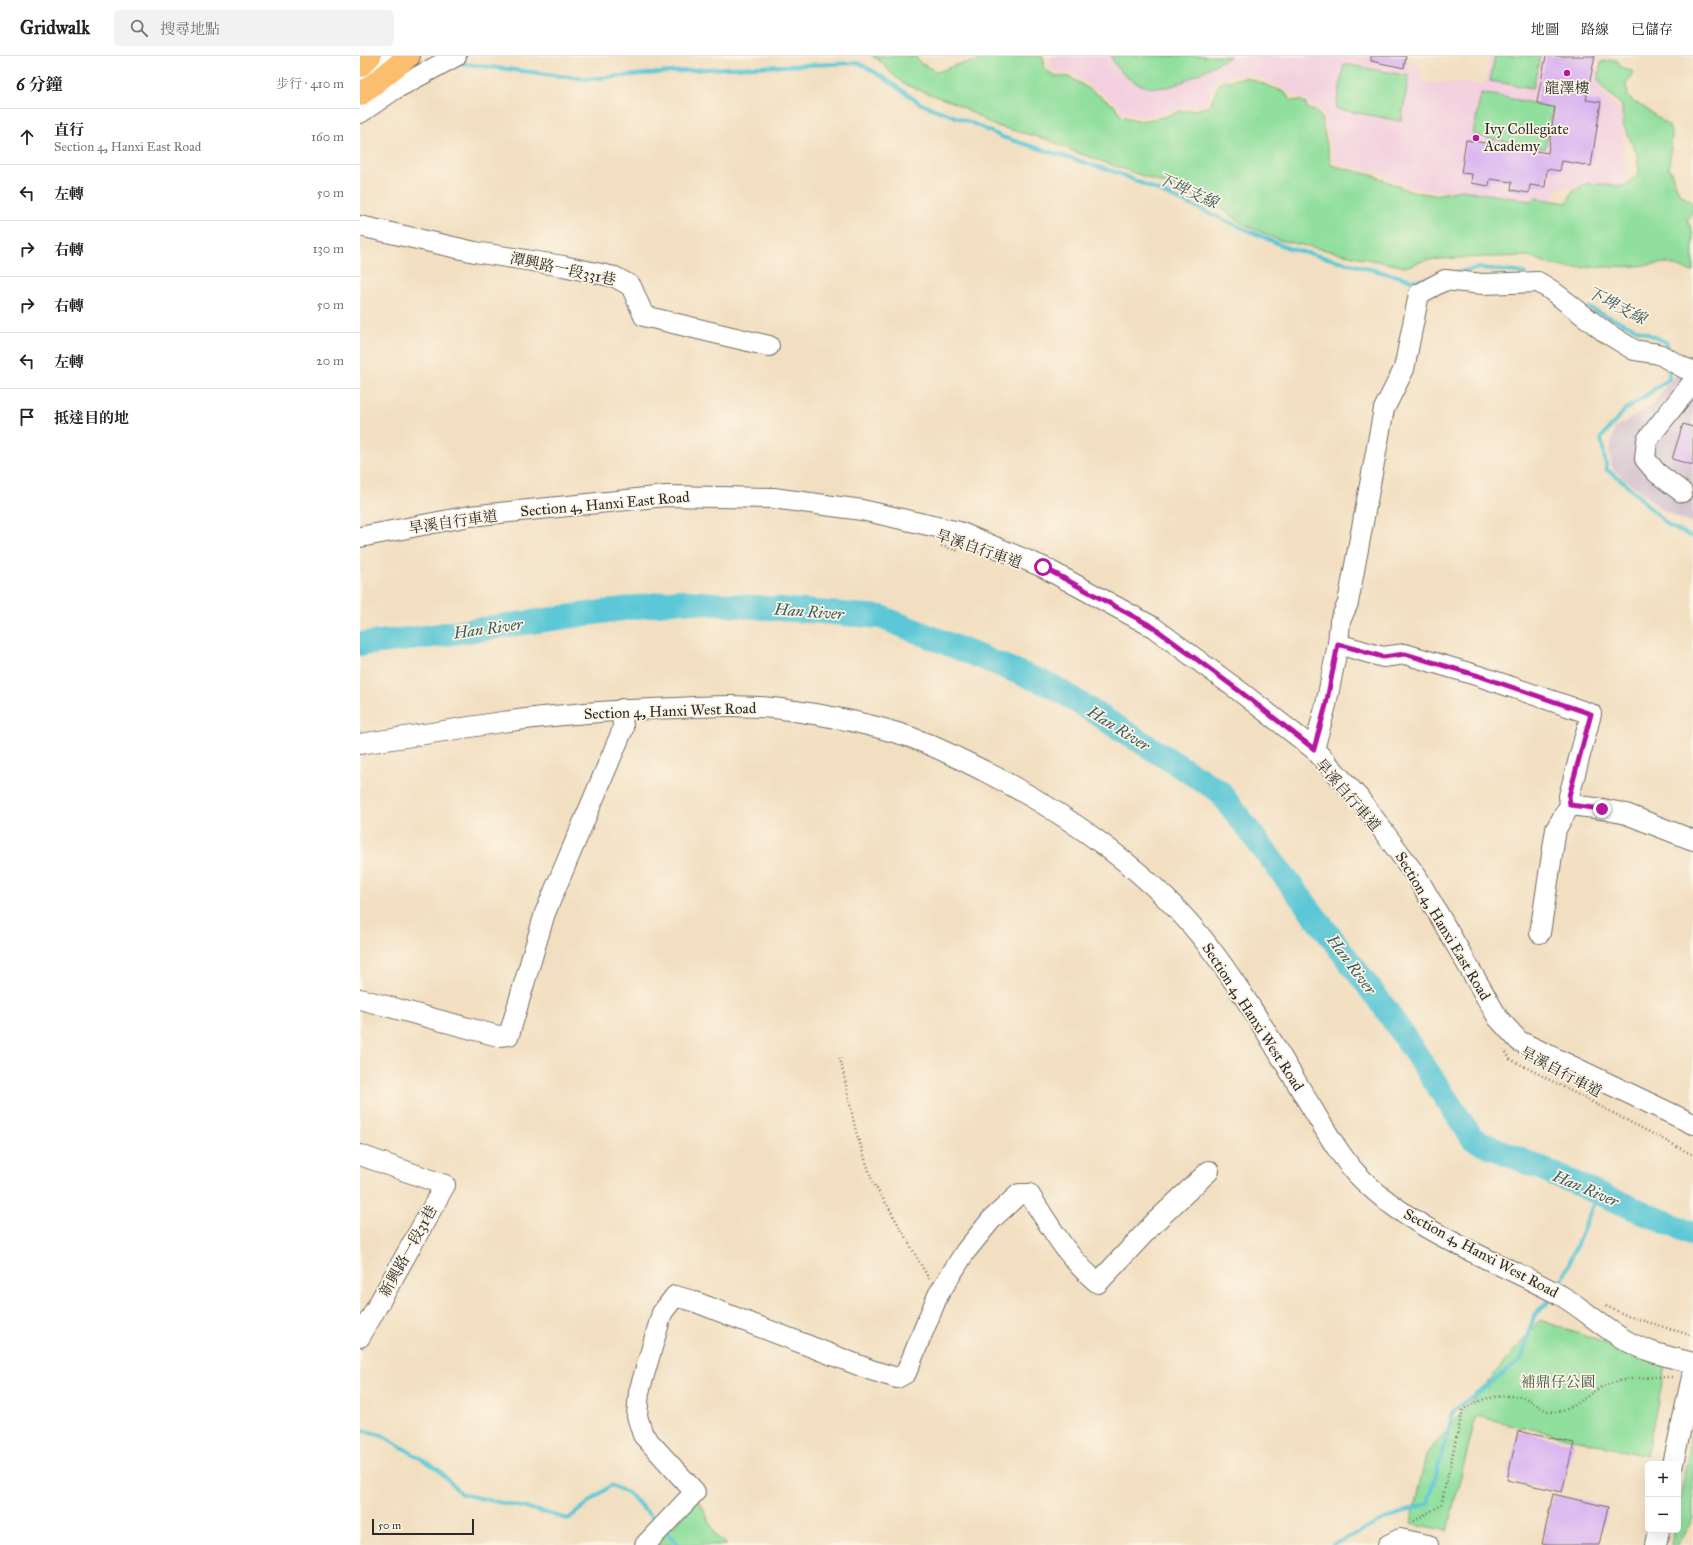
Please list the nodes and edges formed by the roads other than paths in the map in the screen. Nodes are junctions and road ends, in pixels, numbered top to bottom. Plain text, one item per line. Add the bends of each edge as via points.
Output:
1 (370, 56) edge
2 (390, 56) edge
3 (409, 56) edge
4 (456, 56) edge
5 (360, 66) edge
6 (360, 87) edge
7 (360, 96) edge
8 (360, 113) edge
9 (360, 226) edge
10 (769, 346) dead end
11 (1690, 374) edge
12 (1682, 492) dead end
13 (360, 537) edge
14 (1338, 644) junction
15 (622, 710) junction
16 (360, 744) edge
17 (1314, 749) junction
18 (1570, 805) junction
19 (1693, 840) edge
20 (1540, 933) dead end
21 (360, 999) edge
22 (1693, 1124) edge
23 (360, 1155) edge
24 (1209, 1170) dead end
25 (360, 1337) edge
26 (1693, 1363) edge
27 (1693, 1372) edge
28 (1674, 1461) edge
29 (1658, 1533) edge
30 (1396, 1543) edge
31 (645, 1545) edge
32 (1428, 1545) edge
33 (1656, 1545) edge

1 - 5 highway
2 - 6 street
3 - 7 highway
4 - 8 street via 395,89
9 - 10 street, 潭興路一段331巷 via 475,252 615,277 631,286 644,316
11 - 12 street via 1647,440 1646,459 1657,473
11 - 14 street via 1659,354 1634,350 1605,332 1538,282 1483,284 1445,280 1419,294 1404,370 1384,409 1348,603 1340,621
13 - 17 street, Section 4, Hanxi East Road via 470,516 666,496 773,498 862,510 959,532 1043,567 1153,627
14 - 17 street
14 - 18 street via 1383,657 1405,654 1591,714 1569,796
15 - 16 street, Section 4, Hanxi West Road via 502,722
15 - 21 street via 623,729 545,913 509,1034 498,1036
15 - 26 street, Section 4, Hanxi West Road via 746,705 794,710 862,724 906,735 952,754 1049,807 1130,866 1175,908 1212,950 1353,1170 1372,1188 1416,1222 1556,1294 1629,1342 1661,1355
17 - 22 street, Section 4, Hanxi East Road via 1360,798 1417,877 1498,1018 1519,1041
18 - 19 street via 1626,814
18 - 20 street via 1556,828
23 - 25 street, 新興路一段31巷 via 445,1185
24 - 31 street via 1155,1222 1098,1283 1083,1271 1062,1247 1029,1194 1019,1194 991,1220 965,1252 938,1295 906,1373 897,1378 675,1296 662,1313 639,1392 637,1416 643,1435 695,1492
27 - 28 street
29 - 33 street
30 - 32 street

